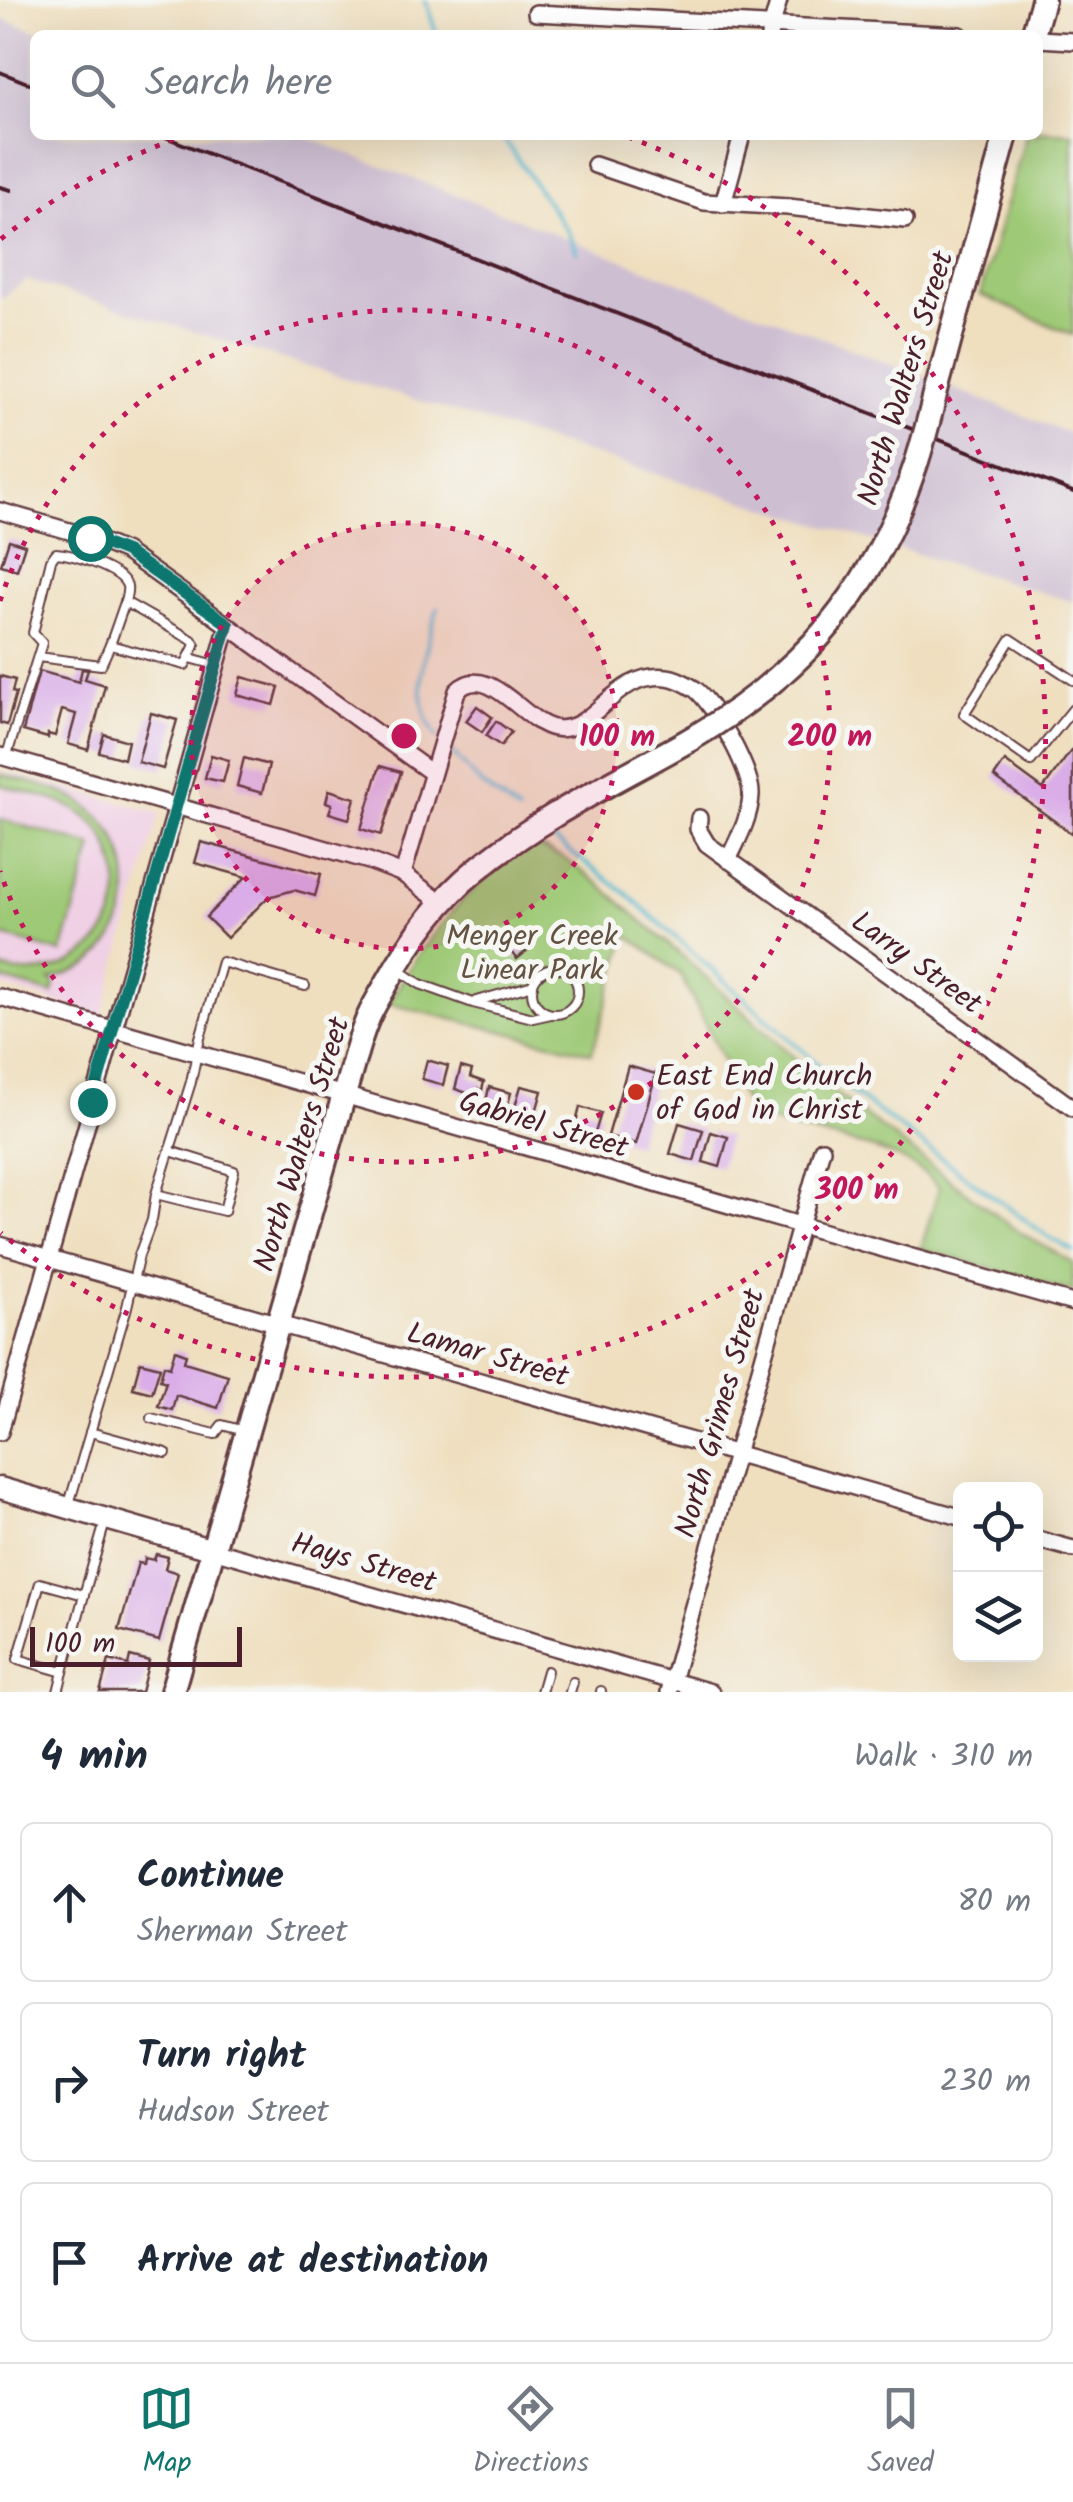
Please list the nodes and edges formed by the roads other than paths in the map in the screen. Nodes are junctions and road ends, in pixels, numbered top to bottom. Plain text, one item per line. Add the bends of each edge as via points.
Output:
1 (779, 0) edge
2 (1042, 0) edge
3 (536, 13) dead end
4 (757, 30) edge
5 (770, 30) edge
6 (1037, 30) edge
7 (1043, 38) edge
8 (1073, 41) edge
9 (741, 140) edge
10 (1005, 140) edge
11 (594, 166) dead end
12 (722, 204) junction
13 (905, 220) dead end
14 (0, 512) edge
15 (126, 602) junction
16 (228, 624) junction
17 (110, 644) junction
18 (38, 657) junction
19 (190, 658) junction
20 (216, 665) junction
21 (1073, 680) edge
22 (1073, 710) edge
23 (3, 757) edge
24 (432, 774) junction
25 (175, 805) junction
26 (699, 818) dead end
27 (728, 860) junction
28 (404, 874) junction
29 (443, 904) junction
30 (395, 968) junction
31 (533, 985) junction
32 (305, 986) dead end
33 (0, 997) edge
34 (473, 1003) junction
35 (551, 1014) junction
36 (112, 1030) junction
37 (198, 1054) junction
38 (344, 1096) junction
39 (1073, 1108) edge
40 (822, 1149) dead end
41 (170, 1151) junction
42 (156, 1194) junction
43 (800, 1225) junction
44 (0, 1245) edge
45 (48, 1258) junction
46 (134, 1282) junction
47 (1073, 1303) edge
48 (279, 1324) junction
49 (151, 1418) dead end
50 (0, 1432) edge
51 (90, 1432) junction
52 (247, 1432) junction
53 (166, 1452) dead end
54 (737, 1453) junction
55 (0, 1488) edge
56 (68, 1508) junction
57 (953, 1515) edge
58 (106, 1519) junction
59 (1043, 1541) edge
60 (212, 1550) junction
61 (1073, 1550) edge
62 (84, 1596) junction
63 (547, 1671) dead end
64 (63, 1672) junction
65 (671, 1686) edge
66 (58, 1692) edge
67 (172, 1692) edge
68 (541, 1692) edge
69 (711, 1692) edge

1 - 5 street
2 - 6 main road
3 - 4 street
7 - 8 street
9 - 12 street
10 - 29 main road, North Walters Street, bridge via 916,466 882,547 840,614 789,670 732,715 534,828
11 - 12 street
12 - 13 street
14 - 16 street via 116,547
15 - 17 lane
15 - 18 lane via 126,582 96,563 56,553 33,633 42,643
15 - 19 lane via 195,643
16 - 20 street
16 - 24 street
17 - 18 lane via 101,665
17 - 19 lane via 180,665
18 - 23 lane
19 - 20 lane
20 - 25 street
21 - 22 lane via 1011,639 964,714 1031,761
23 - 25 street
24 - 27 street via 457,691 468,682 493,688 542,724 566,729 632,682 664,676 695,690 713,709 746,768 748,816
24 - 28 street
25 - 28 street
25 - 36 street
26 - 27 street, Larry Street via 707,844
27 - 39 street, Larry Street
28 - 29 street
29 - 30 main road, North Walters Street
30 - 34 lane
30 - 38 main road, North Walters Street via 366,1022
31 - 34 lane
31 - 35 lane via 538,1006
31 - 35 lane via 556,968 575,979 576,1002
32 - 37 lane via 222,962
33 - 36 street, Gabriel Street
34 - 35 lane via 533,1018
36 - 37 street, Gabriel Street
36 - 45 street
37 - 38 street, Gabriel Street
37 - 41 lane
38 - 43 street, Gabriel Street
38 - 48 main road, North Walters Street
40 - 43 street, North Grimes Street
41 - 42 lane
41 - 42 lane via 234,1171 224,1211
42 - 46 lane
43 - 47 street, Gabriel Street
43 - 54 street, North Grimes Street
44 - 45 street, Lamar Street
45 - 46 street, Lamar Street
45 - 50 street
46 - 48 street, Lamar Street
46 - 51 lane
48 - 52 main road, North Walters Street
48 - 54 street, Lamar Street
49 - 52 lane via 215,1434 222,1425
51 - 53 lane
51 - 56 lane
52 - 60 main road, North Walters Street
54 - 57 street, Lamar Street
54 - 65 street, North Grimes Street
55 - 56 street, Hays Street
56 - 58 street, Hays Street
58 - 60 street, Hays Street
58 - 62 lane
59 - 61 street
60 - 65 street, Hays Street
60 - 67 main road, North Walters Street
62 - 64 lane
62 - 64 lane via 40,1583 18,1660
63 - 68 lane
64 - 66 lane
65 - 69 street, Hays Street

